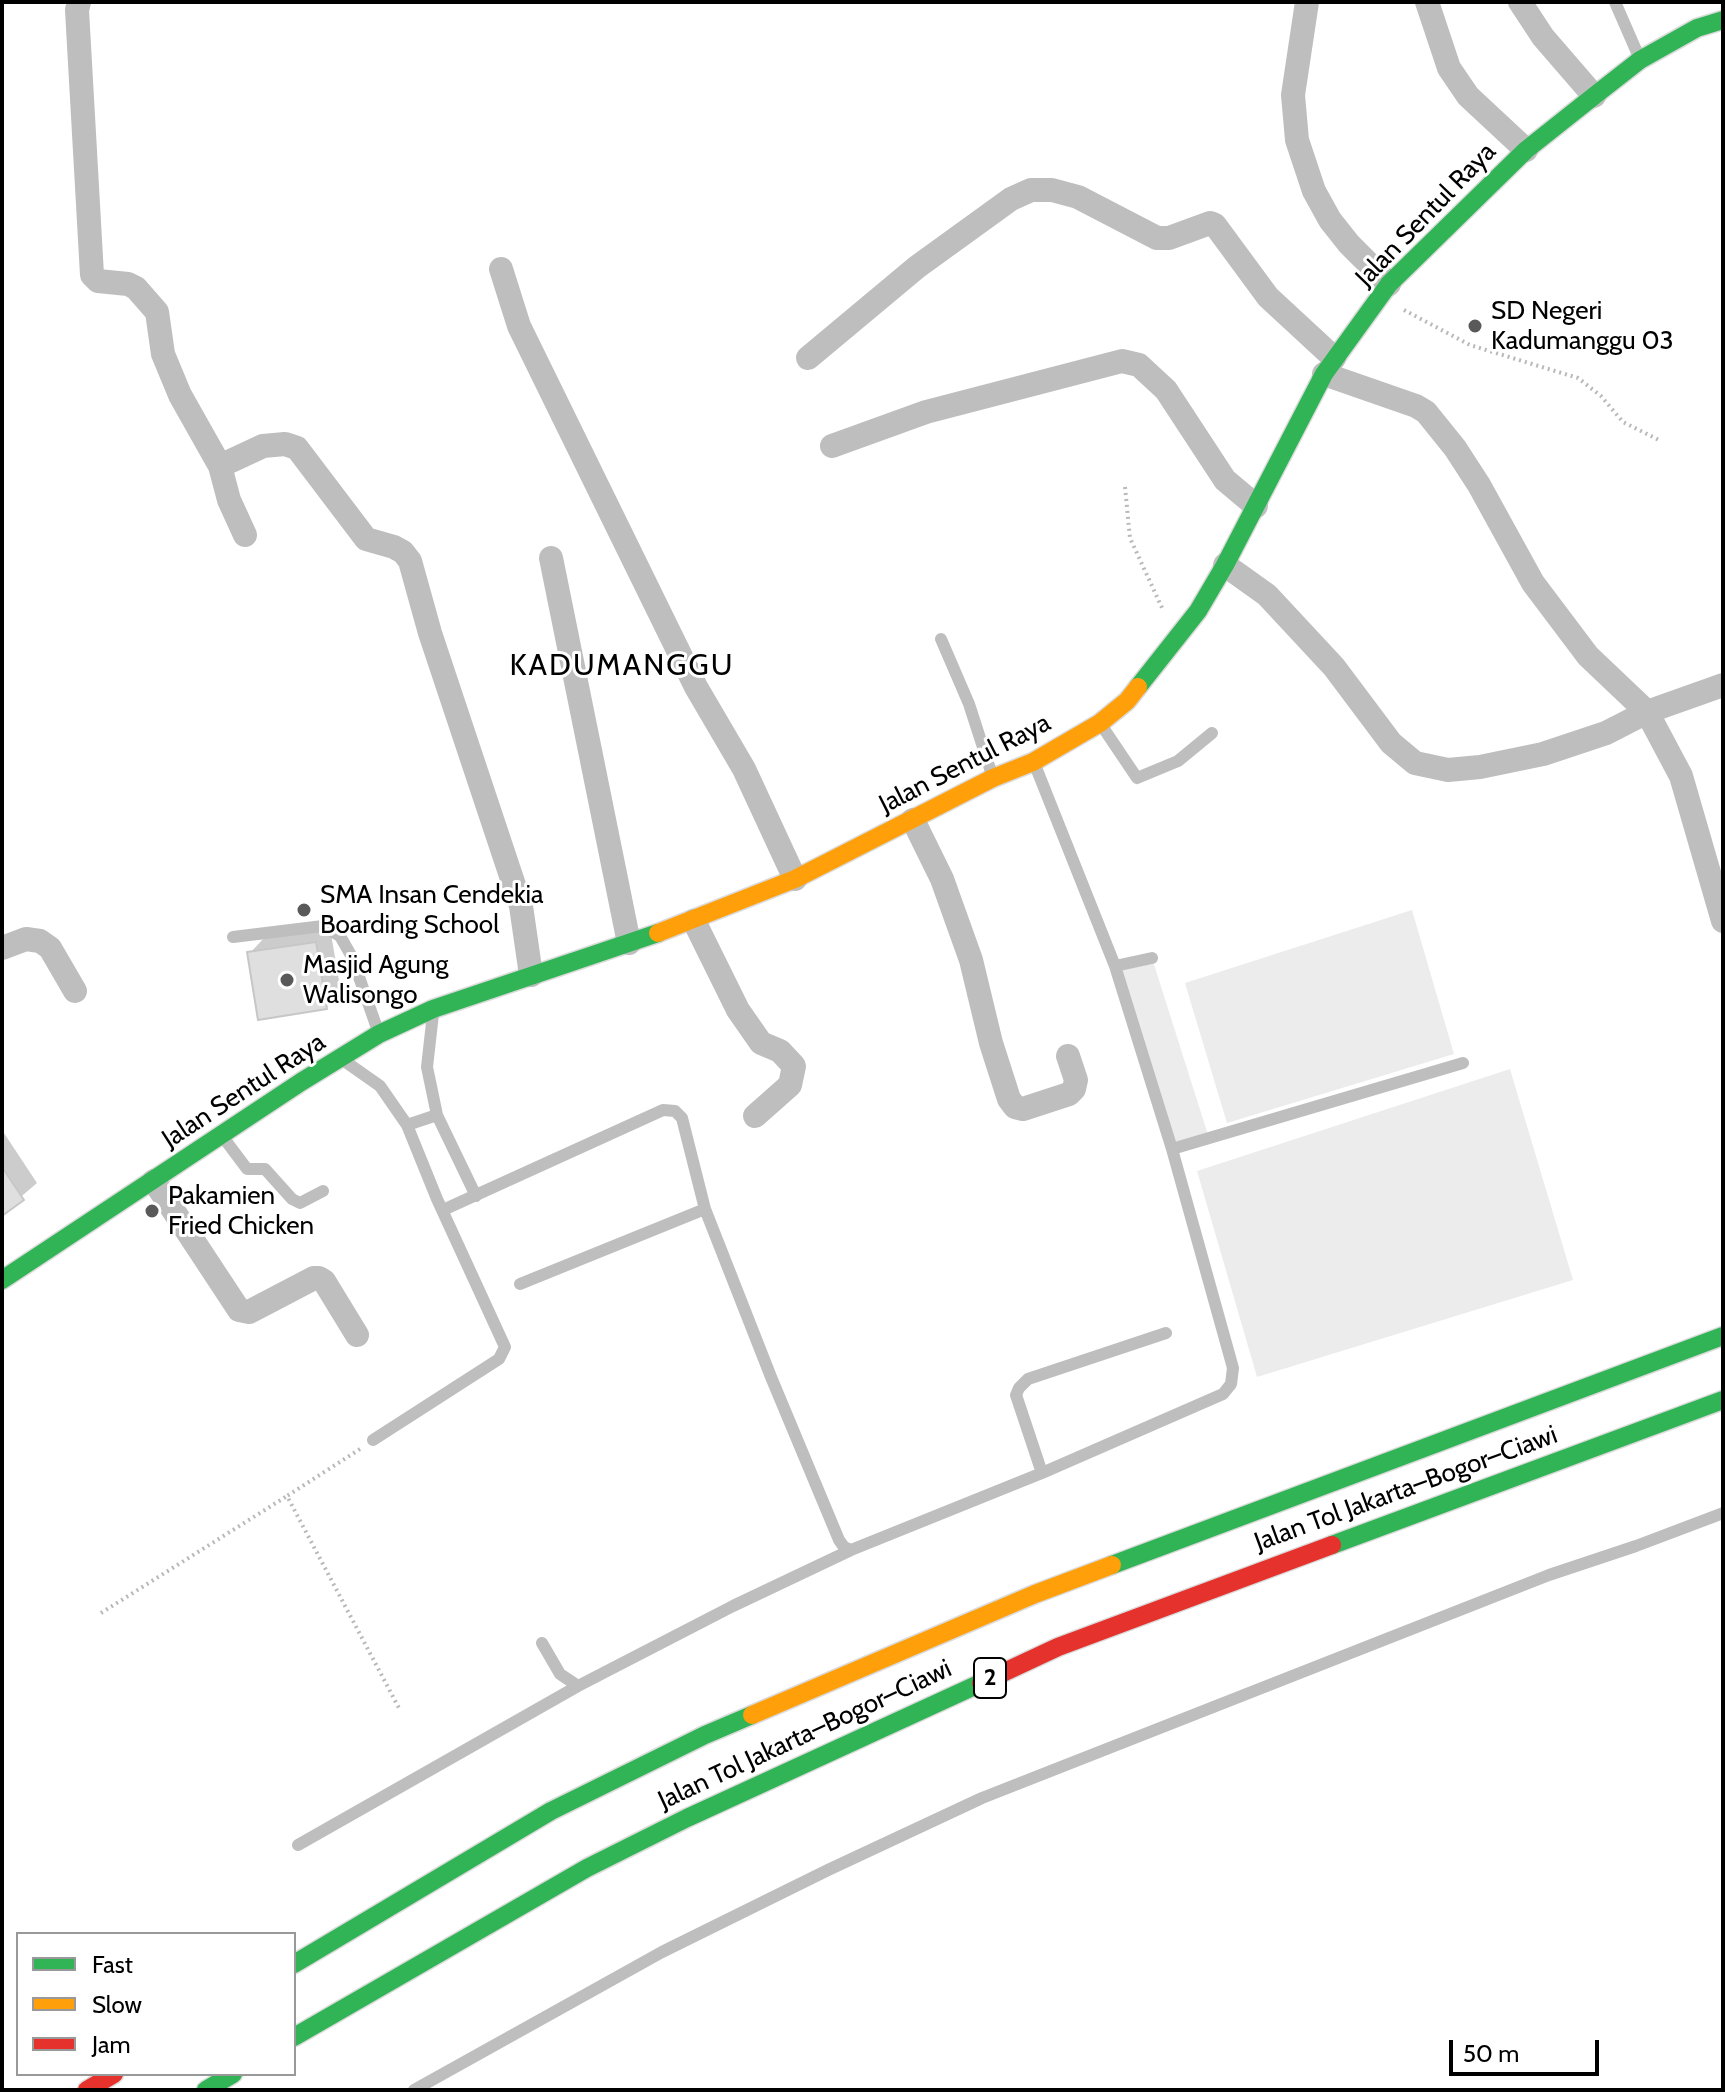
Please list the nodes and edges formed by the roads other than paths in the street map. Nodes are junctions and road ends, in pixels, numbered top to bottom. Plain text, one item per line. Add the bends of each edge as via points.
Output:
1 (79, 2) edge
2 (1307, 2) edge
3 (1427, 2) edge
4 (1520, 2) edge
5 (1615, 2) edge
6 (1723, 20) edge
7 (1640, 60) junction
8 (1594, 96) junction
9 (1526, 150) junction
10 (501, 269) dead end
11 (1385, 290) junction
12 (808, 358) dead end
13 (1329, 366) junction
14 (832, 446) dead end
15 (220, 466) junction
16 (1256, 506) junction
17 (245, 535) dead end
18 (551, 558) dead end
19 (1225, 565) junction
20 (941, 639) dead end
21 (1723, 685) edge
22 (1647, 712) junction
23 (1100, 723) junction
24 (1212, 733) dead end
25 (1033, 762) junction
26 (993, 778) junction
27 (913, 820) junction
28 (795, 879) junction
29 (694, 921) junction
30 (1723, 921) edge
31 (233, 937) dead end
32 (629, 943) junction
33 (2, 948) edge
34 (1152, 958) dead end
35 (1115, 966) junction
36 (531, 975) junction
37 (75, 991) dead end
38 (433, 1009) junction
39 (379, 1034) junction
40 (1068, 1056) dead end
41 (340, 1058) junction
42 (1463, 1063) dead end
43 (437, 1115) junction
44 (755, 1116) dead end
45 (407, 1125) junction
46 (221, 1134) junction
47 (1172, 1149) junction
48 (154, 1181) junction
49 (323, 1191) dead end
50 (476, 1196) junction
51 (705, 1209) junction
52 (443, 1210) junction
53 (2, 1280) edge
54 (520, 1284) dead end
55 (1166, 1333) dead end
56 (357, 1335) dead end
57 (1723, 1336) edge
58 (1667, 1337) dead end
59 (1723, 1400) edge
60 (1485, 1424) junction
61 (373, 1440) road end
62 (1042, 1473) junction
63 (1723, 1513) edge
64 (851, 1550) junction
65 (542, 1643) dead end
66 (578, 1686) junction
67 (298, 1845) dead end
68 (296, 1963) edge
69 (296, 2036) edge
70 (111, 2076) edge
71 (230, 2076) edge
72 (87, 2090) edge
73 (206, 2090) edge
74 (414, 2090) edge

1 - 15 street via 92,275 98,281 136,288 157,312 163,354
2 - 11 street via 1293,95 1297,140 1330,220
3 - 9 street via 1449,68 1468,96
4 - 8 street
5 - 7 lane
6 - 7 main road, Jalan Sentul Raya via 1697,28
7 - 8 main road, Jalan Sentul Raya
8 - 9 main road, Jalan Sentul Raya
9 - 11 main road, Jalan Sentul Raya
10 - 28 street via 516,317
11 - 13 main road, Jalan Sentul Raya
12 - 13 street via 917,267 1011,199 1031,190 1052,190 1078,197 1157,238 1215,225 1268,297
13 - 16 main road, Jalan Sentul Raya
13 - 22 street via 1352,386 1393,396 1426,412 1479,485 1533,583 1588,656
14 - 16 street via 926,412 1122,361 1139,365 1166,390 1225,480
15 - 17 street
15 - 36 street via 263,446 297,448 359,532 403,552 410,561 521,906
16 - 19 main road, Jalan Sentul Raya
18 - 32 street
19 - 22 street via 1267,595 1334,667 1391,743 1415,763 1448,770 1543,754 1606,733
19 - 23 main road, Jalan Sentul Raya via 1182,634 1127,701
20 - 26 lane
21 - 22 street
22 - 30 street via 1681,776
23 - 24 lane via 1137,778 1178,761
23 - 25 main road, Jalan Sentul Raya
25 - 26 main road, Jalan Sentul Raya
25 - 35 lane
26 - 27 main road, Jalan Sentul Raya
27 - 28 main road, Jalan Sentul Raya
27 - 40 street via 971,960 995,1057 1015,1107 1069,1094 1076,1080
28 - 29 main road, Jalan Sentul Raya
29 - 32 main road, Jalan Sentul Raya
29 - 44 street via 738,1010 761,1043 780,1051 794,1066 790,1085
31 - 39 lane via 323,926 340,936
32 - 36 main road, Jalan Sentul Raya
33 - 37 street via 26,939 40,941 50,948
34 - 35 lane
35 - 47 lane
36 - 38 main road, Jalan Sentul Raya
38 - 39 main road, Jalan Sentul Raya
38 - 43 lane via 427,1067
39 - 41 main road, Jalan Sentul Raya
41 - 45 lane via 380,1086
41 - 46 main road, Jalan Sentul Raya
42 - 47 lane
43 - 45 lane
43 - 50 lane
45 - 52 lane
46 - 48 main road, Jalan Sentul Raya
46 - 49 lane via 247,1169 265,1169 292,1199 300,1203
47 - 62 lane via 1233,1368 1231,1384 1223,1394
48 - 53 main road, Jalan Sentul Raya
48 - 56 street via 239,1310 249,1312 319,1278
50 - 51 lane via 663,1110 682,1118
50 - 52 lane
51 - 54 lane
51 - 64 lane via 839,1540
52 - 61 lane via 505,1347 499,1359
55 - 62 lane via 1028,1379 1019,1388 1016,1395
57 - 60 main road, Jalan Tol Jakarta–Bogor–Ciawi / 2
58 - 60 main road
59 - 69 main road, Jalan Tol Jakarta–Bogor–Ciawi / 2 via 1058,1647 599,1862
60 - 68 main road, Jalan Tol Jakarta–Bogor–Ciawi / 2 via 1035,1594 705,1735 551,1811
62 - 64 lane
63 - 74 lane via 1534,1580 982,1798 662,1952
64 - 66 lane
65 - 66 lane via 560,1674
66 - 67 lane
70 - 72 main road
71 - 73 main road

